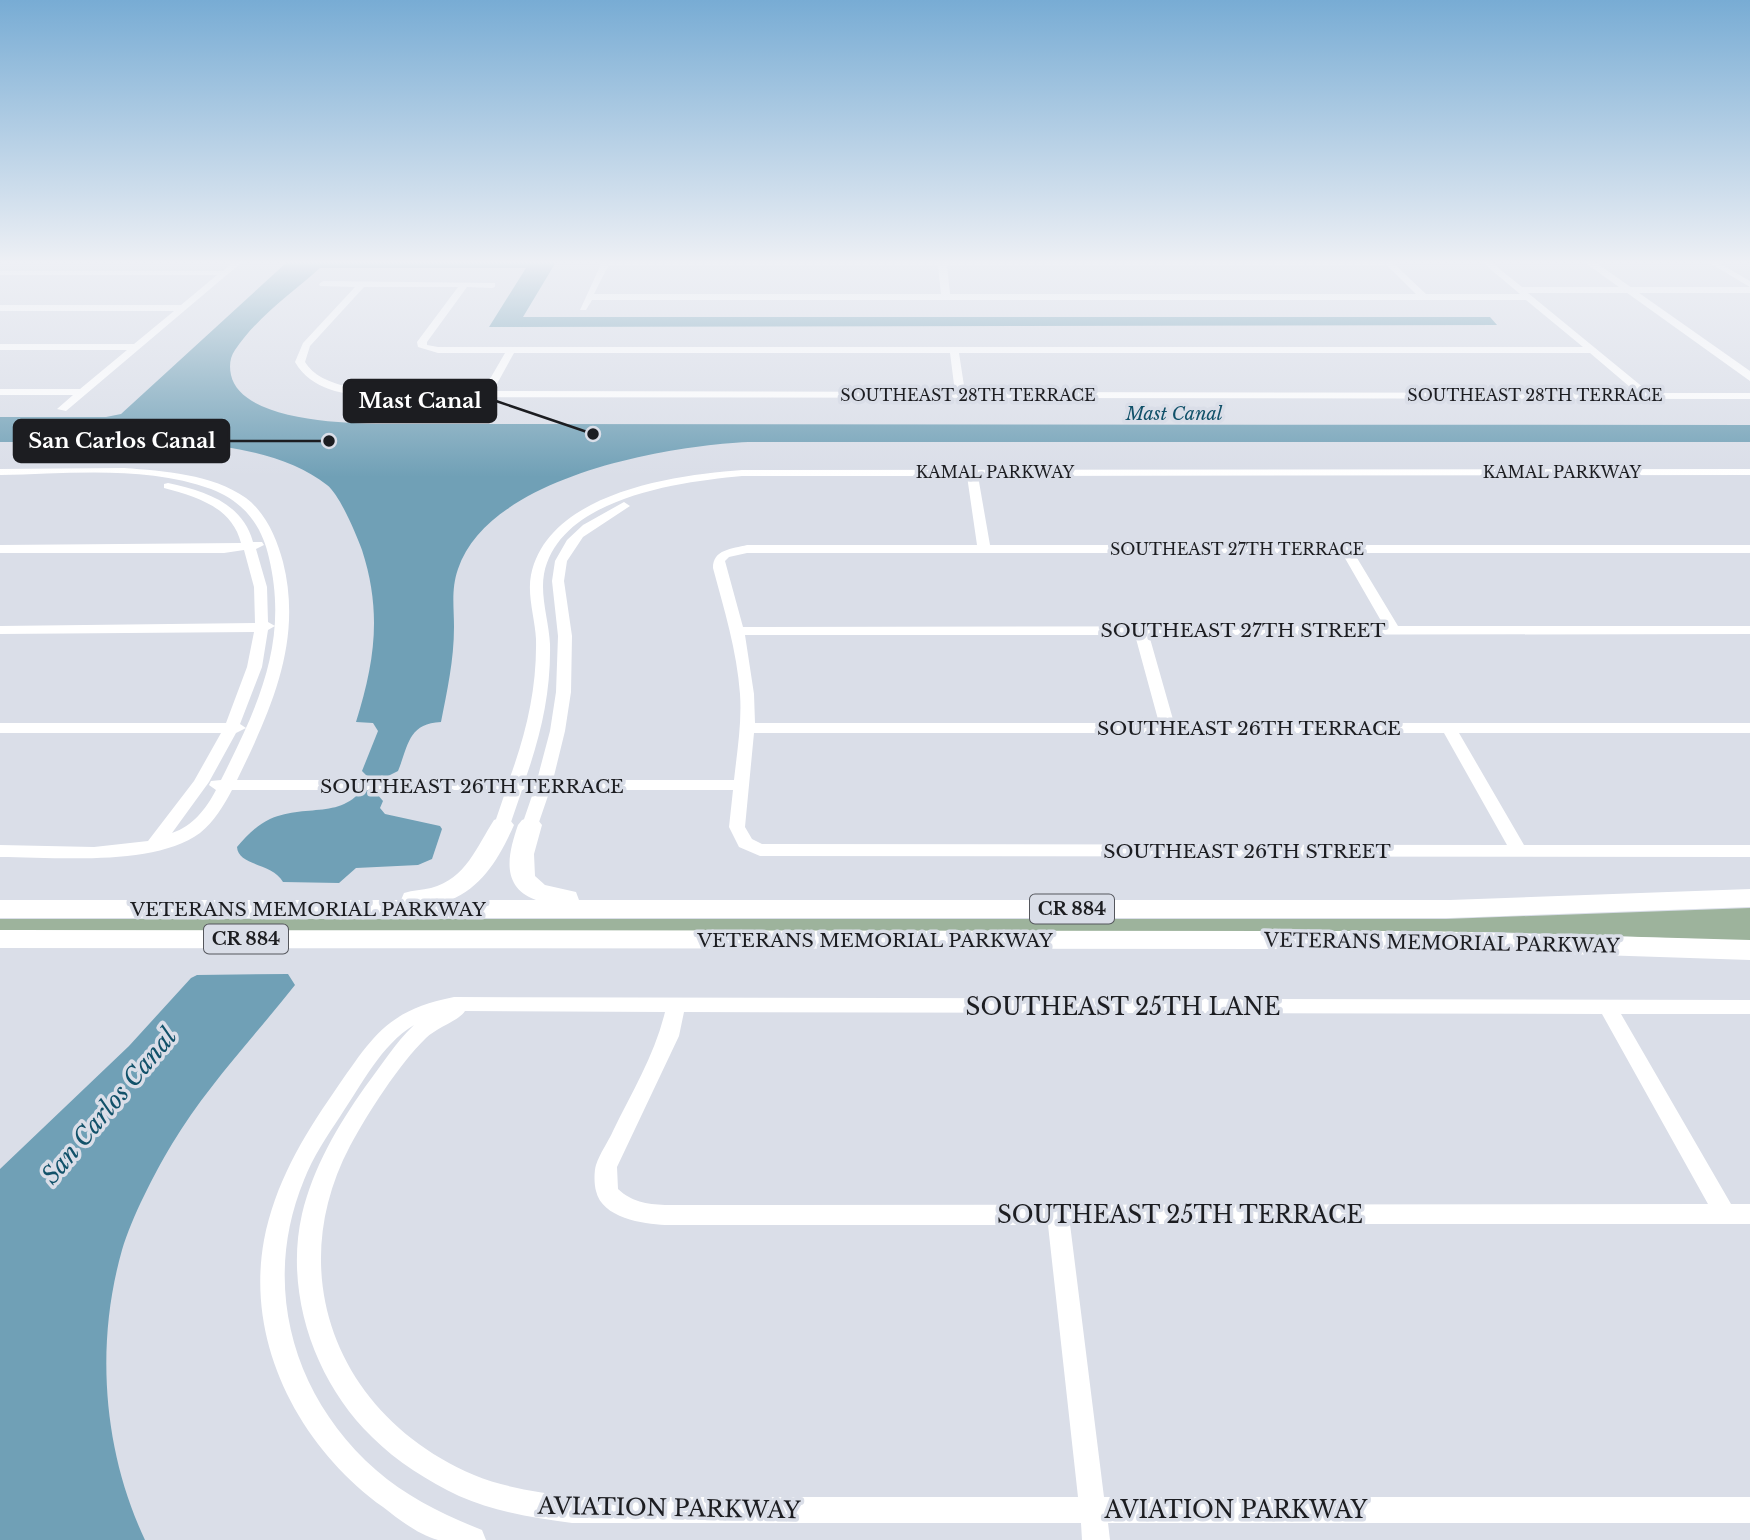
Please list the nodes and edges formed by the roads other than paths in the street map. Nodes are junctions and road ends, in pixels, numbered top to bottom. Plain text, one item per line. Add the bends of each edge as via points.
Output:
1 (152, 334) edge
2 (317, 334) edge
3 (428, 334) edge
4 (1573, 334) edge
5 (1690, 334) edge
6 (1709, 334) edge
7 (0, 347) edge
8 (136, 347) junction
9 (954, 350) junction
10 (1592, 350) junction
11 (511, 351) junction
12 (1750, 363) edge
13 (1750, 377) edge
14 (0, 392) edge
15 (82, 392) junction
16 (960, 395) junction
17 (486, 396) junction
18 (1646, 396) junction
19 (1750, 396) edge
20 (62, 409) dead end
21 (0, 472) edge
22 (1744, 472) edge
23 (973, 476) junction
24 (0, 480) edge
25 (1750, 482) edge
26 (271, 544) junction
27 (248, 547) junction
28 (0, 548) edge
29 (984, 549) junction
30 (1346, 549) junction
31 (1750, 549) edge
32 (284, 623) junction
33 (260, 628) junction
34 (0, 630) edge
35 (1141, 630) junction
36 (1393, 630) junction
37 (1750, 630) edge
38 (737, 631) junction
39 (231, 727) junction
40 (0, 728) edge
41 (747, 728) junction
42 (1168, 728) junction
43 (1449, 728) junction
44 (1750, 728) edge
45 (254, 729) junction
46 (202, 783) junction
47 (226, 785) junction
48 (514, 785) junction
49 (544, 785) junction
50 (743, 785) junction
51 (502, 825) joint
52 (530, 825) joint
53 (152, 846) junction
54 (0, 851) edge
55 (1519, 851) junction
56 (1750, 851) edge
57 (1750, 898) edge
58 (0, 902) edge
59 (0, 909) edge
60 (888, 909) junction
61 (0, 939) edge
62 (1750, 950) edge
63 (496, 1005) junction
64 (676, 1006) junction
65 (1750, 1007) edge
66 (1608, 1008) junction
67 (1725, 1214) junction
68 (1750, 1214) edge
69 (1058, 1215) junction
70 (1750, 1510) edge
71 (1092, 1511) junction
72 (472, 1540) edge
73 (1096, 1540) edge

1 - 8 street
2 - 17 street, SOUTHEAST 28TH TERRACE via 303,349 302,367 336,388 374,394
3 - 11 street via 423,347
4 - 10 street
5 - 13 main road
6 - 12 main road
7 - 8 street
8 - 15 street
9 - 10 street
9 - 11 street
9 - 16 street
10 - 18 street
11 - 17 street
14 - 15 street
15 - 20 street
16 - 17 street, SOUTHEAST 28TH TERRACE
16 - 18 street, SOUTHEAST 28TH TERRACE
18 - 19 street, SOUTHEAST 28TH TERRACE
21 - 26 street via 153,474 206,484 246,503 263,524
22 - 23 street, KAMAL PARKWAY
22 - 25 street
23 - 25 street, KAMAL PARKWAY
23 - 29 street
23 - 48 street, KAMAL PARKWAY via 717,474 642,489 576,520 550,545 539,564 540,700 527,758
23 - 49 street, KAMAL PARKWAY via 706,484 642,499 590,526 572,543 558,569 565,676
24 - 27 street via 135,481 181,489 228,510 242,527
26 - 27 street
26 - 32 street via 284,593
27 - 28 street
27 - 33 street via 261,587
29 - 30 street, SOUTHEAST 27TH TERRACE
29 - 38 street, SOUTHEAST 27TH TERRACE via 747,549 725,554 719,568
30 - 31 street, SOUTHEAST 27TH TERRACE
30 - 36 street
32 - 33 street
32 - 45 street via 278,666
33 - 34 street
33 - 39 street via 252,676
35 - 36 street, SOUTHEAST 27TH STREET
35 - 38 street, SOUTHEAST 27TH STREET
35 - 42 street
36 - 37 street, SOUTHEAST 27TH STREET
38 - 41 street via 746,683
39 - 40 street
39 - 45 street
39 - 46 street
41 - 42 street, SOUTHEAST 26TH TERRACE
41 - 50 street
42 - 43 street, SOUTHEAST 26TH TERRACE
43 - 44 street, SOUTHEAST 26TH TERRACE
43 - 55 street
45 - 47 street
46 - 47 street, SOUTHEAST 26TH TERRACE
46 - 53 street
47 - 48 street, SOUTHEAST 26TH TERRACE
47 - 53 street via 210,812 186,835
48 - 49 street, SOUTHEAST 26TH TERRACE
48 - 51 street, KAMAL PARKWAY
49 - 50 street, SOUTHEAST 26TH TERRACE
49 - 52 street, KAMAL PARKWAY
50 - 55 street, SOUTHEAST 26TH STREET via 737,827 745,843 760,850
51 - 58 highway via 473,874 461,885 430,897
52 - 60 highway via 518,860 526,884 539,894 568,898 832,898
53 - 54 street via 125,851
55 - 56 street, SOUTHEAST 26TH STREET
57 - 60 highway, VETERANS MEMORIAL PARKWAY / CR 884 via 1450,909
59 - 60 highway, VETERANS MEMORIAL PARKWAY / CR 884
61 - 62 highway, VETERANS MEMORIAL PARKWAY / CR 884 via 1447,940
63 - 64 street, SOUTHEAST 25TH LANE
63 - 71 street, AVIATION PARKWAY via 429,1022 367,1100 339,1146 317,1202 310,1235 315,1319 352,1396 401,1447 468,1488 542,1509
63 - 72 street via 438,1006 411,1016 387,1033 313,1139 295,1175 279,1225 272,1272 276,1326 284,1354 322,1433 382,1493 433,1524
64 - 66 street, SOUTHEAST 25TH LANE
64 - 69 street, SOUTHEAST 25TH TERRACE via 669,1036 606,1167 605,1184 614,1201 631,1211
65 - 66 street, SOUTHEAST 25TH LANE
66 - 67 street
67 - 68 street, SOUTHEAST 25TH TERRACE
67 - 69 street, SOUTHEAST 25TH TERRACE
69 - 71 street
70 - 71 street, AVIATION PARKWAY
71 - 73 street

